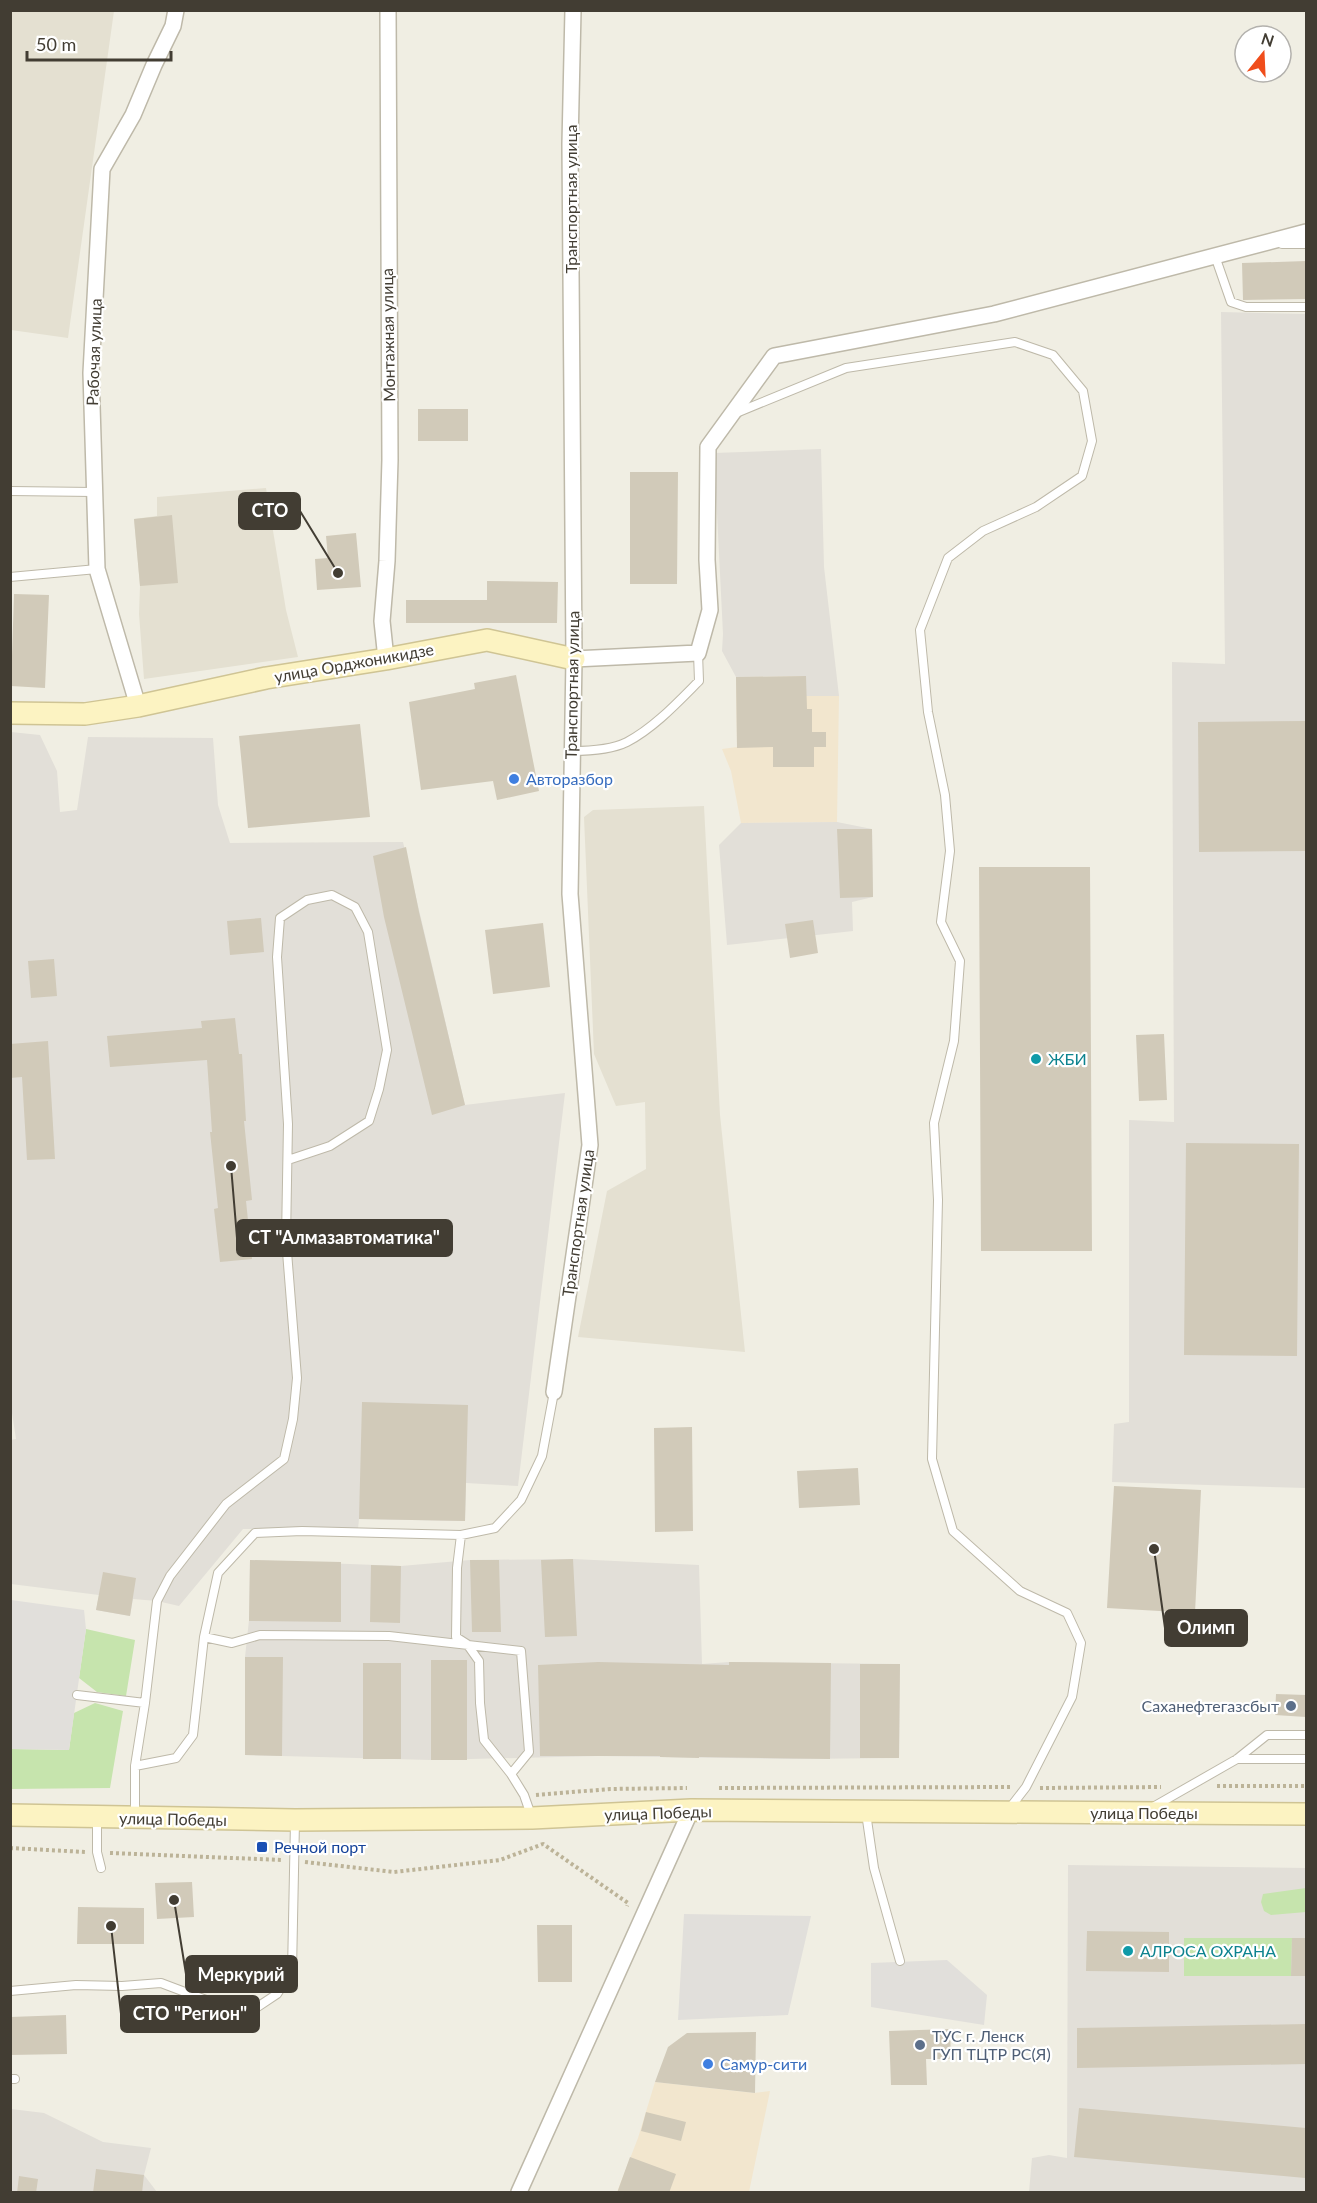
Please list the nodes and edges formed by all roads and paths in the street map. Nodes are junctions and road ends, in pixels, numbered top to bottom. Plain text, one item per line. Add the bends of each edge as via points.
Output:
1 (176, 10) edge
2 (388, 10) edge
3 (573, 10) edge
4 (1306, 232) edge
5 (1306, 243) edge
6 (1263, 244) junction
7 (1215, 256) junction
8 (1306, 307) edge
9 (731, 415) junction
10 (10, 491) edge
11 (94, 492) junction
12 (97, 569) junction
13 (10, 577) edge
14 (698, 653) junction
15 (574, 658) junction
16 (386, 659) junction
17 (138, 706) junction
18 (10, 713) edge
19 (572, 751) junction
20 (288, 1160) junction
21 (554, 1392) joint
22 (461, 1535) junction
23 (204, 1637) junction
24 (467, 1644) junction
25 (77, 1695) dead end
26 (145, 1703) junction
27 (1306, 1735) edge
28 (1237, 1759) junction
29 (1306, 1759) edge
30 (135, 1766) junction
31 (511, 1774) junction
32 (691, 1810) junction
33 (866, 1812) junction
34 (1006, 1812) junction
35 (1142, 1813) junction
36 (1306, 1814) edge
37 (10, 1815) edge
38 (97, 1817) junction
39 (532, 1818) junction
40 (135, 1819) junction
41 (295, 1820) junction
42 (10, 1848) edge
43 (97, 1852) junction
44 (293, 1861) junction
45 (102, 1868) dead end
46 (624, 1914) dead end
47 (900, 1961) dead end
48 (10, 1991) edge
49 (519, 2193) edge

1 - 11 street, Рабочая улица via 173,26 133,116 102,169 91,373
2 - 16 street, Монтажная улица via 390,460 382,621
3 - 15 street, Транспортная улица via 570,156
4 - 6 street
5 - 6 lane
6 - 7 street
7 - 8 lane via 1231,302 1246,307
7 - 9 street via 993,314 774,356
9 - 14 street via 708,447 710,610
9 - 34 lane via 846,368 1015,342 1053,355 1083,391 1092,441 1082,476 1036,507 983,531 948,558 920,630 928,712 945,795 950,851 941,922 960,961 954,1041 934,1123 938,1242 932,1459 952,1531 1020,1591 1067,1613 1081,1643 1071,1697 1026,1787
10 - 11 lane
11 - 12 street, Рабочая улица
12 - 13 lane
12 - 17 street, Рабочая улица
14 - 15 street, улица Орджоникидзе
14 - 19 lane via 699,681 669,711 626,742 594,751
15 - 16 main road, улица Орджоникидзе via 487,640
15 - 19 street, Транспортная улица
16 - 17 main road, улица Орджоникидзе via 266,678
17 - 18 main road, улица Орджоникидзе via 85,714
19 - 21 street, Транспортная улица via 570,894 590,1145
20 - 20 lane via 277,957 280,918 307,900 332,896 355,906 368,932 387,1050 369,1121 330,1146
20 - 26 lane via 286,1239 297,1378 284,1459 226,1504 170,1576 157,1601
21 - 22 lane via 542,1456 521,1500 495,1528
22 - 23 lane via 255,1533 218,1573
22 - 24 lane via 456,1637
23 - 24 lane via 232,1643 260,1635 389,1636
23 - 30 lane via 193,1735 176,1758
24 - 31 lane via 479,1661 484,1740
24 - 31 lane via 521,1650 529,1752
25 - 26 lane
26 - 30 lane
27 - 28 lane via 1267,1735
28 - 29 lane
28 - 35 lane
30 - 40 lane
31 - 39 lane
32 - 33 main road, улица Победы
32 - 39 main road, улица Победы
32 - 49 street
33 - 34 main road, улица Победы
33 - 47 lane via 874,1868
34 - 35 main road, улица Победы
35 - 36 main road, улица Победы
37 - 38 main road, улица Победы
38 - 40 main road, улица Победы
38 - 43 lane
39 - 41 main road, улица Победы
40 - 41 main road, улица Победы
41 - 44 lane
42 - 43 path
43 - 44 path
43 - 45 lane
44 - 46 path via 394,1872 500,1860 543,1844 628,1903
44 - 48 lane via 292,1971 277,1994 250,2012 161,1983

